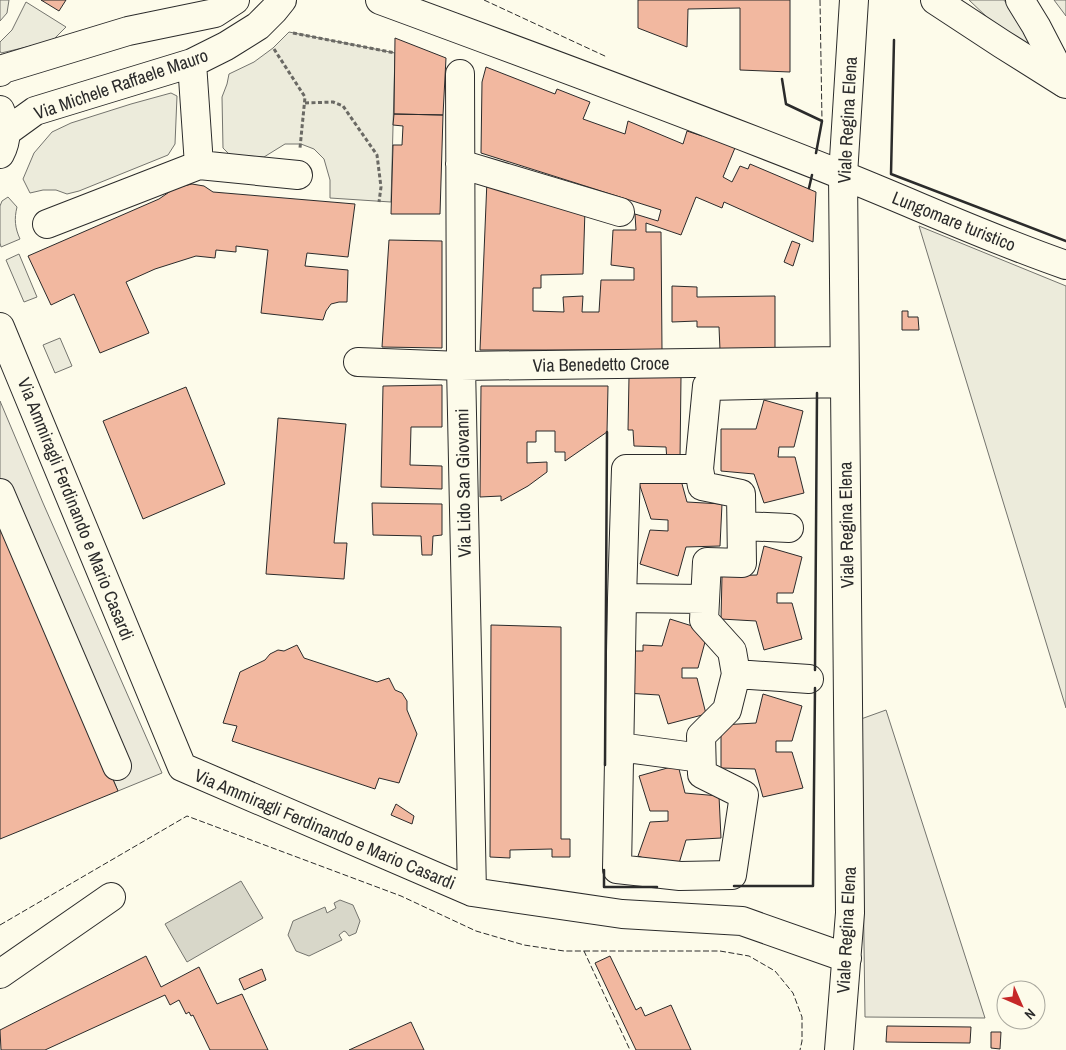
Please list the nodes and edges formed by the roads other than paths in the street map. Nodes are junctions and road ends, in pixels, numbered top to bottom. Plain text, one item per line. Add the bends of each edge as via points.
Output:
1 (235, 0) edge
2 (380, 0) edge
3 (875, 0) edge
4 (935, 0) edge
5 (1020, 0) edge
6 (853, 10) edge
7 (271, 12) edge
8 (192, 63) junction
9 (0, 72) edge
10 (460, 74) dead end
11 (1065, 84) edge
12 (2, 132) edge
13 (460, 164) junction
14 (199, 165) junction
15 (298, 175) road end
16 (843, 175) junction
17 (620, 212) dead end
18 (47, 224) dead end
19 (1066, 265) edge
20 (0, 327) edge
21 (358, 362) dead end
22 (461, 366) junction
23 (844, 372) junction
24 (699, 469) junction
25 (0, 493) edge
26 (742, 526) junction
27 (789, 528) dead end
28 (622, 598) junction
29 (705, 599) junction
30 (736, 674) junction
31 (809, 678) dead end
32 (618, 747) junction
33 (701, 758) junction
34 (117, 766) dead end
35 (472, 892) junction
36 (111, 898) dead end
37 (847, 958) junction
38 (0, 974) edge
39 (839, 1050) edge

1 - 9 street via 215,13 128,31
2 - 16 street, Lungomare turistico
3 - 6 street
4 - 11 street
5 - 11 street
6 - 16 street, Viale Regina Elena
7 - 8 street, Via Michele Raffaele Mauro via 226,46
8 - 12 street, Via Michele Raffaele Mauro via 35,111
8 - 14 street
10 - 13 street, Via Lido San Giovanni
13 - 17 street
13 - 22 street, Via Lido San Giovanni
14 - 15 street
14 - 18 street
16 - 19 street, Lungomare turistico
16 - 23 street, Viale Regina Elena
20 - 35 street, Via Ammiragli Ferdinando e Mario Casardi via 182,768
21 - 22 street, Via Benedetto Croce
22 - 23 street, Via Benedetto Croce
22 - 35 street, Via Lido San Giovanni
23 - 24 street via 707,386
23 - 37 street, Viale Regina Elena via 850,913
24 - 26 street via 702,486 742,494
24 - 28 street via 626,469
25 - 34 street
26 - 27 street
26 - 29 street via 742,562 707,562
28 - 29 street
28 - 32 street
29 - 30 street via 704,620 732,651
30 - 31 street
30 - 33 street via 727,710 700,736
32 - 33 street
32 - 33 street via 617,869 680,876 732,875 744,795 702,774
35 - 37 street, Via Ammiragli Ferdinando e Mario Casardi via 622,914 742,921
36 - 38 street
37 - 39 street, Viale Regina Elena

